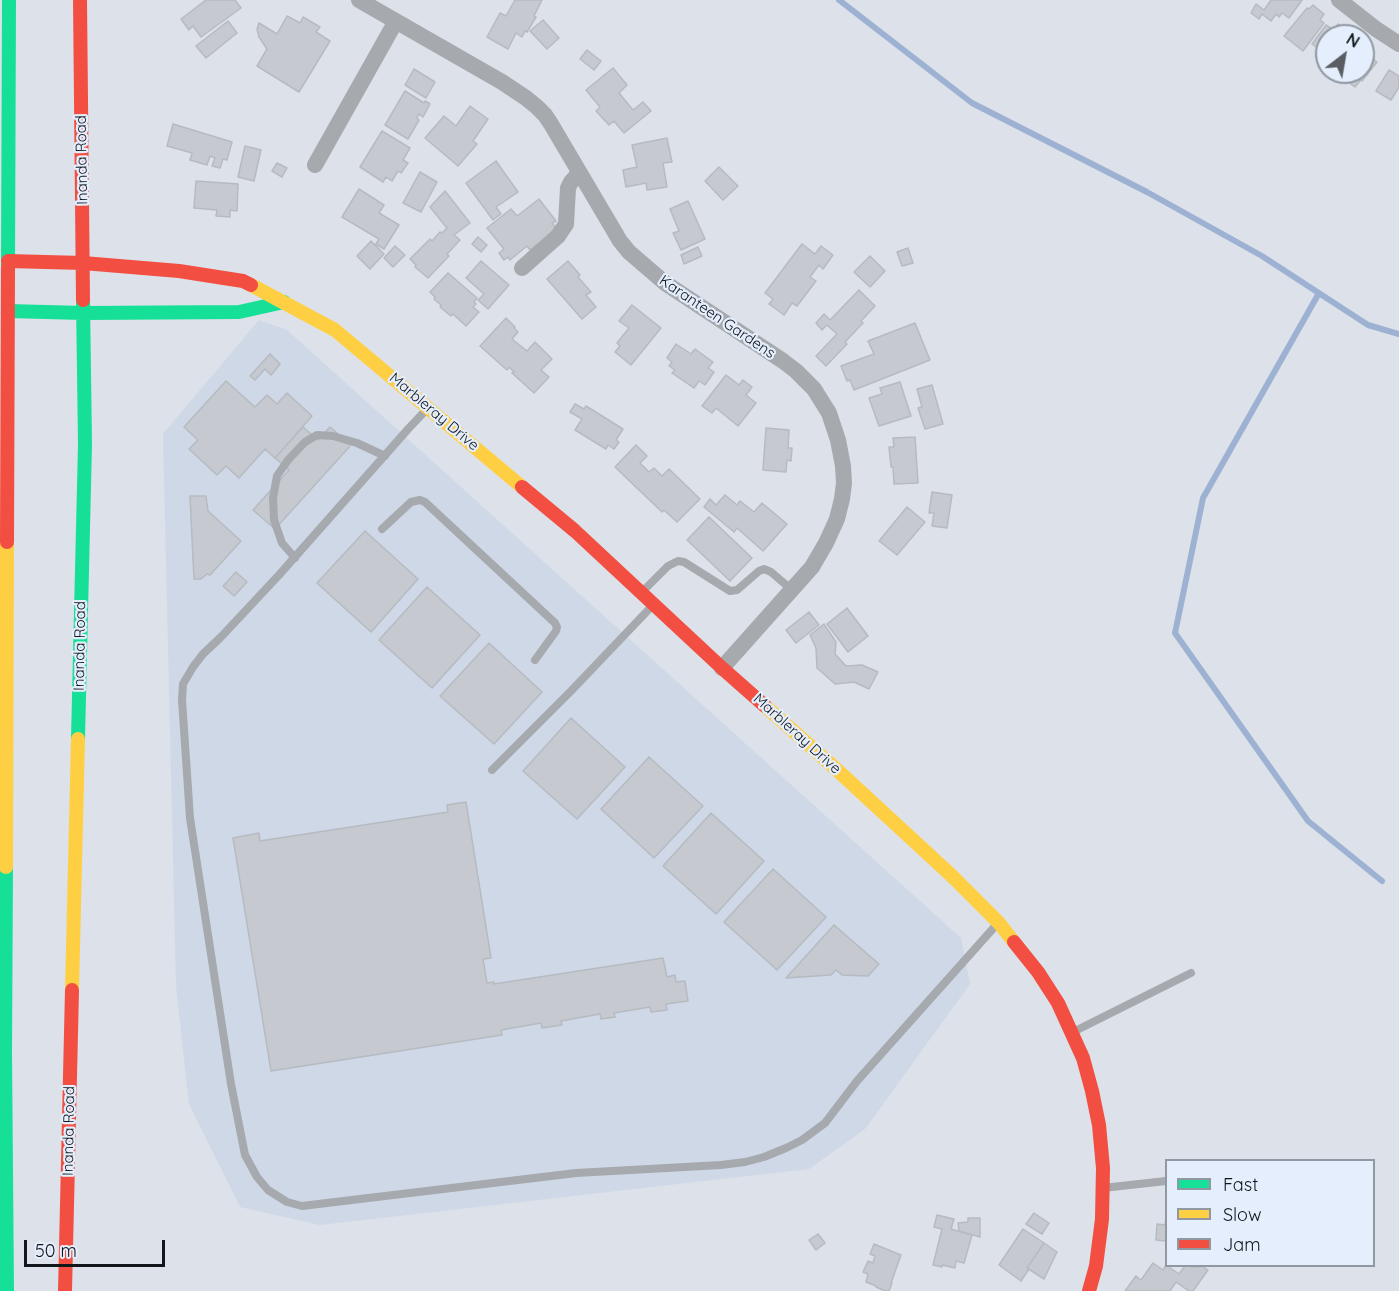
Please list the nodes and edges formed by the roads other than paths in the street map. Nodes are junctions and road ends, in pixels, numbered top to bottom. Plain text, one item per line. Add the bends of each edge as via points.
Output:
1 (9, 0) edge
2 (80, 0) edge
3 (359, 0) edge
4 (1339, 0) edge
5 (396, 21) junction
6 (1399, 44) edge
7 (315, 165) dead end
8 (579, 173) junction
9 (8, 261) junction
10 (83, 263) junction
11 (522, 268) dead end
12 (284, 302) junction
13 (8, 311) junction
14 (84, 313) junction
15 (429, 408) junction
16 (385, 456) junction
17 (382, 529) dead end
18 (295, 558) junction
19 (792, 590) junction
20 (641, 592) junction
21 (654, 604) junction
22 (535, 660) dead end
23 (722, 668) junction
24 (492, 770) dead end
25 (999, 923) junction
26 (1191, 974) dead end
27 (1072, 1032) junction
28 (1165, 1181) edge
29 (1103, 1188) junction
30 (6, 1291) edge
31 (65, 1291) edge
32 (1089, 1291) edge

1 - 9 main road
2 - 10 main road, Inanda Road
3 - 5 street, Karanteen Gardens
4 - 6 street
5 - 7 street
5 - 8 street, Karanteen Gardens via 526,98 545,115
8 - 11 street via 568,188 566,224
8 - 19 street, Karanteen Gardens via 620,241 636,259 665,283 796,371 814,389 829,413 843,466 842,499 826,543
9 - 10 main road, Marbleray Drive
9 - 13 main road
10 - 12 main road, Marbleray Drive via 243,281
10 - 14 main road, Inanda Road
12 - 14 main road via 239,312
12 - 15 main road, Marbleray Drive via 334,330
13 - 14 main road
13 - 30 main road
14 - 31 main road, Inanda Road via 85,444
15 - 16 lane
15 - 20 main road, Marbleray Drive
16 - 18 lane
16 - 18 lane via 357,443 317,435 288,460 277,476 274,520 282,543
17 - 22 lane via 411,502 425,502 555,623 556,631
18 - 25 lane via 203,654 183,684 182,700 190,818 245,1155 268,1190 287,1202 302,1206 576,1173 721,1165 764,1157 802,1140 825,1123 857,1081
19 - 20 lane via 764,569 730,591 678,561
19 - 23 street, Karanteen Gardens
20 - 21 main road, Marbleray Drive
21 - 23 main road, Marbleray Drive
21 - 24 lane
23 - 25 main road, Marbleray Drive
25 - 27 main road, Marbleray Drive via 1048,986
26 - 27 lane
27 - 29 main road, Marbleray Drive via 1083,1058 1099,1125
28 - 29 lane
29 - 32 main road, Marbleray Drive via 1096,1266

